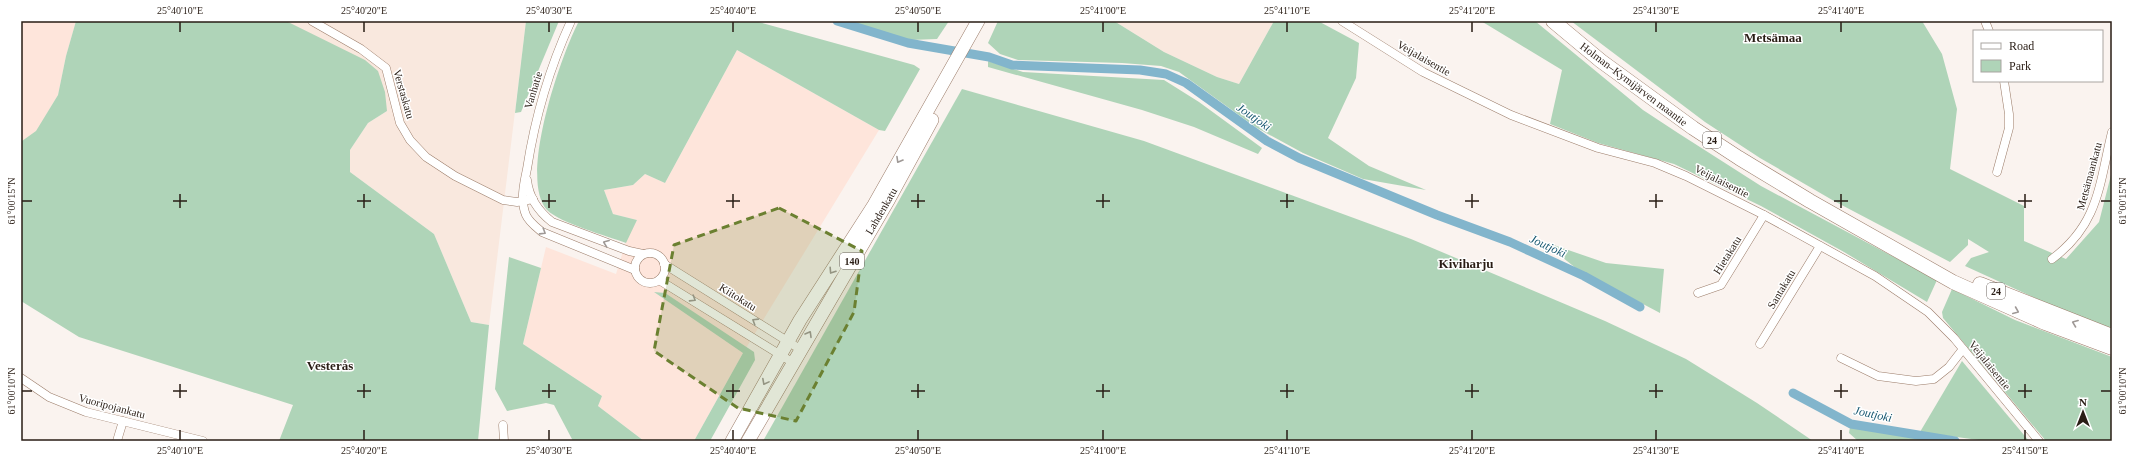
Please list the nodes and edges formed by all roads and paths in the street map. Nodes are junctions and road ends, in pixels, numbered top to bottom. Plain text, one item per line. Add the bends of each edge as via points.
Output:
1 (312, 21) edge
2 (571, 21) edge
3 (978, 21) edge
4 (988, 21) edge
5 (1342, 21) edge
6 (1553, 21) edge
7 (973, 38) junction
8 (950, 79) junction
9 (2004, 82) edge
10 (2112, 132) edge
11 (527, 169) junction
12 (1997, 172) dead end
13 (532, 199) junction
14 (523, 201) junction
15 (1764, 215) junction
16 (1883, 241) junction
17 (1820, 246) junction
18 (643, 254) junction
19 (2052, 259) dead end
20 (664, 264) junction
21 (635, 270) junction
22 (659, 280) junction
23 (1698, 293) dead end
24 (2112, 336) edge
25 (788, 341) junction
26 (1760, 344) dead end
27 (2112, 348) edge
28 (800, 349) junction
29 (1963, 349) junction
30 (780, 355) junction
31 (1841, 358) dead end
32 (792, 362) junction
33 (21, 378) edge
34 (123, 421) junction
35 (503, 425) dead end
36 (117, 441) edge
37 (203, 441) edge
38 (504, 441) edge
39 (732, 441) edge
40 (748, 441) edge
41 (2039, 441) edge

1 - 14 street, Verstaskatu via 361,49 386,68 400,123 410,140 426,157 492,196 511,202
2 - 11 street, Vanhatie via 544,86 530,143
3 - 7 main road, Lahdenkatu / 140
4 - 7 main road, Lahdenkatu / 140
5 - 15 street, Veijalaisentie via 1422,72 1511,115 1598,148 1666,167
6 - 16 highway, Holman–Kymijärven maantie / 24 via 1601,61 1739,158 1842,220
7 - 8 main road, Lahdenkatu / 140
8 -> 25 main road, Lahdenkatu
28 -> 8 main road, Lahdenkatu / 140 via 889,199
9 - 12 street via 2009,128
10 - 19 street, Metsämaankatu via 2092,212 2083,230 2068,247
11 - 13 street, Vanhatie
11 - 14 street, Vanhatie
13 - 14 street, Verstaskatu
18 -> 13 street via 552,222 538,209
14 -> 21 street via 526,216 542,232
15 - 17 street, Veijalaisentie
15 - 23 street, Hietakatu via 1721,285
24 -> 16 highway, Holman–Kymijärven maantie / 24 via 2021,302
16 -> 27 highway, Holman–Kymijärven maantie / 24 via 1982,296
17 - 26 street, Santakatu
17 - 29 street, Veijalaisentie via 1903,294 1928,312
18 - 20 street via 657,255
18 - 21 street via 636,260
20 - 22 street via 664,273
25 -> 20 street, Kiitokatu
21 - 22 street via 638,277 645,282
22 -> 30 street
25 - 28 street, Kiitokatu
25 - 30 main road, Lahdenkatu
28 - 32 main road, Lahdenkatu / 140
29 - 31 street via 1934,379 1916,381 1878,376
29 - 41 street, Veijalaisentie
30 - 32 street
30 -> 39 main road, Lahdenkatu
32 - 40 main road, Lahdenkatu / 140
33 - 34 street, Vuoripojankatu via 62,403
34 - 36 street
34 - 37 street, Vuoripojankatu
35 - 38 street

